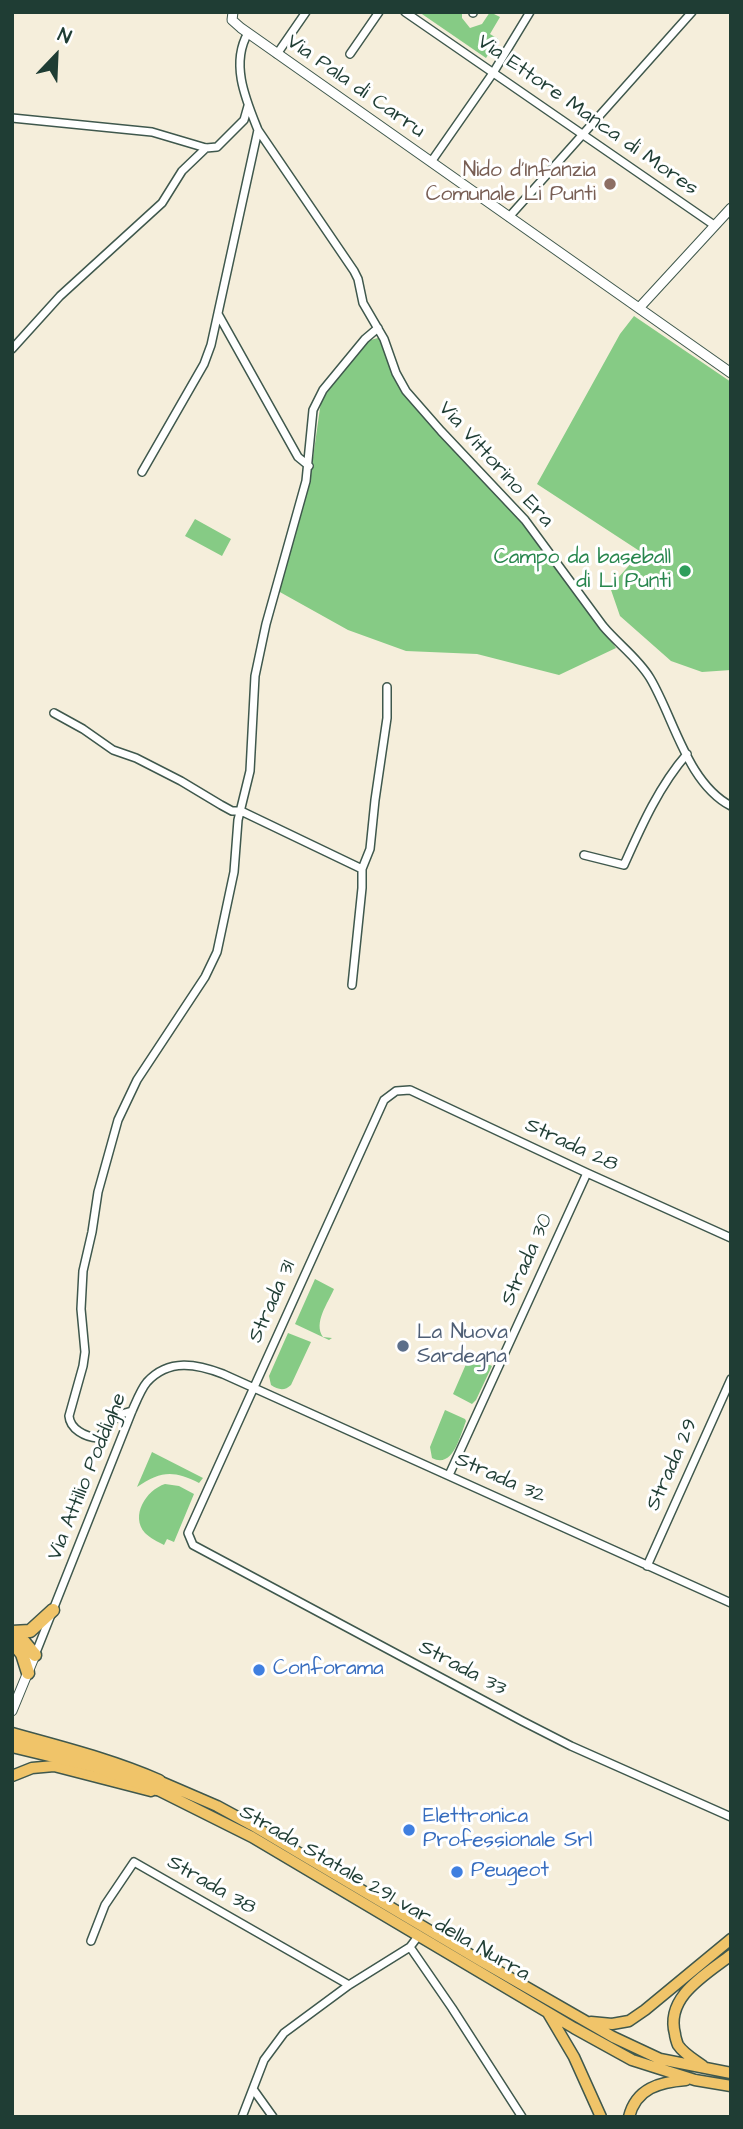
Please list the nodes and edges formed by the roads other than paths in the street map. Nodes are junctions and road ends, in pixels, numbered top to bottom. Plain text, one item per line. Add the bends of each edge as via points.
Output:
1 (233, 12) edge
2 (306, 12) edge
3 (379, 12) edge
4 (405, 12) edge
5 (530, 12) edge
6 (692, 12) edge
7 (248, 33) junction
8 (277, 54) junction
9 (350, 54) dead end
10 (493, 73) junction
11 (248, 106) junction
12 (12, 118) edge
13 (258, 130) junction
14 (581, 134) junction
15 (206, 148) junction
16 (431, 162) junction
17 (731, 208) edge
18 (509, 217) junction
19 (714, 225) junction
20 (639, 308) junction
21 (218, 313) junction
22 (378, 328) junction
23 (12, 349) edge
24 (731, 373) edge
25 (309, 466) junction
26 (142, 472) dead end
27 (387, 687) dead end
28 (54, 713) dead end
29 (687, 754) junction
30 (731, 806) edge
31 (240, 811) junction
32 (584, 855) dead end
33 (362, 869) junction
34 (352, 985) dead end
35 (396, 1091) joint
36 (587, 1173) junction
37 (731, 1238) edge
38 (731, 1379) edge
39 (254, 1387) junction
40 (132, 1411) junction
41 (449, 1475) junction
42 (188, 1533) joint
43 (647, 1566) junction
44 (731, 1603) edge
45 (53, 1610) junction
46 (13, 1635) edge
47 (35, 1655) junction
48 (28, 1673) junction
49 (12, 1711) edge
50 (16, 1741) edge
51 (12, 1776) edge
52 (161, 1788) junction
53 (731, 1817) edge
54 (419, 1936) junction
55 (731, 1939) edge
56 (91, 1941) dead end
57 (410, 1947) junction
58 (731, 1955) edge
59 (349, 1985) junction
60 (547, 2011) junction
61 (579, 2018) junction
62 (708, 2069) junction
63 (731, 2073) edge
64 (695, 2080) junction
65 (731, 2087) edge
66 (253, 2089) junction
67 (242, 2117) edge
68 (273, 2117) edge
69 (522, 2117) edge
70 (601, 2117) edge
71 (629, 2117) edge

1 - 7 street via 232,20
2 - 8 street
3 - 9 street
4 - 10 street, Via Ettore Manca di Mores
5 - 10 street
6 - 14 street
7 - 8 street, Via Pala di Carru
7 - 11 street, Via Vittorino Era via 239,56
8 - 16 street, Via Pala di Carru
10 - 14 street, Via Ettore Manca di Mores
10 - 16 street
11 - 13 street, Via Vittorino Era
11 - 15 street via 244,120 217,146
12 - 15 street via 152,132
13 - 21 street
13 - 22 street, Via Vittorino Era via 354,271 363,303
14 - 18 street
14 - 19 street, Via Ettore Manca di Mores
15 - 23 street via 182,171 162,203 60,296
16 - 18 street, Via Pala di Carru
17 - 19 street
18 - 20 street, Via Pala di Carru
19 - 20 street
20 - 24 street, Via Pala di Carru
21 - 25 street via 298,457
21 - 26 street via 204,364
22 - 25 street via 316,402
22 - 29 street, Via Vittorino Era via 406,391 525,520 603,625 640,663
25 - 31 street via 261,643 253,692 250,771
27 - 33 street via 370,849
28 - 31 street via 113,750
29 - 30 street, Via Vittorino Era via 713,794
29 - 32 street via 674,769 624,865
31 - 33 street
31 - 40 street via 217,952 125,1104 98,1192 83,1271 85,1352 70,1423 97,1438 118,1415
33 - 34 street
35 - 36 street, Strada 28 via 410,1090
35 - 39 street, Strada 31 via 384,1101
36 - 37 street, Strada 28
36 - 41 street, Strada 30
38 - 43 street, Strada 29
39 - 40 street, Via Attilio Poddighe via 201,1366 180,1364 163,1369 147,1382
39 - 41 street, Strada 32
39 - 42 street, Strada 31
40 - 45 street, Via Attilio Poddighe
41 - 43 street, Strada 32
42 - 53 street, Strada 33 via 193,1545 522,1721
43 - 44 street, Strada 32
45 - 46 highway via 30,1631
45 - 47 street, Via Attilio Poddighe
46 - 47 highway
46 - 48 highway
47 - 48 street
48 - 49 street
50 - 52 highway, Strada Statale 291 var della Nurra
51 - 52 main road via 54,1766 138,1789
52 - 54 main road, Strada Statale 291 var della Nurra
52 - 61 main road, Strada Statale 291 var della Nurra via 218,1806
54 - 57 street
54 - 60 main road, Strada Statale 291 var della Nurra
55 - 61 main road via 629,2021 612,2024
56 - 59 street, Strada 38 via 106,1905 134,1862
57 - 59 street
57 - 69 street
58 - 62 main road via 681,1997 673,2014 677,2044
59 - 66 street via 284,2032 264,2060
60 - 64 main road, Strada Statale 291 var della Nurra via 632,2060
60 - 70 main road
61 - 62 main road, Strada Statale 291 var della Nurra via 660,2059
62 - 63 main road, Strada Statale 291 var della Nurra
64 - 65 main road, Strada Statale 291 var della Nurra
64 - 71 main road via 653,2085 641,2093
66 - 67 street
66 - 68 street

